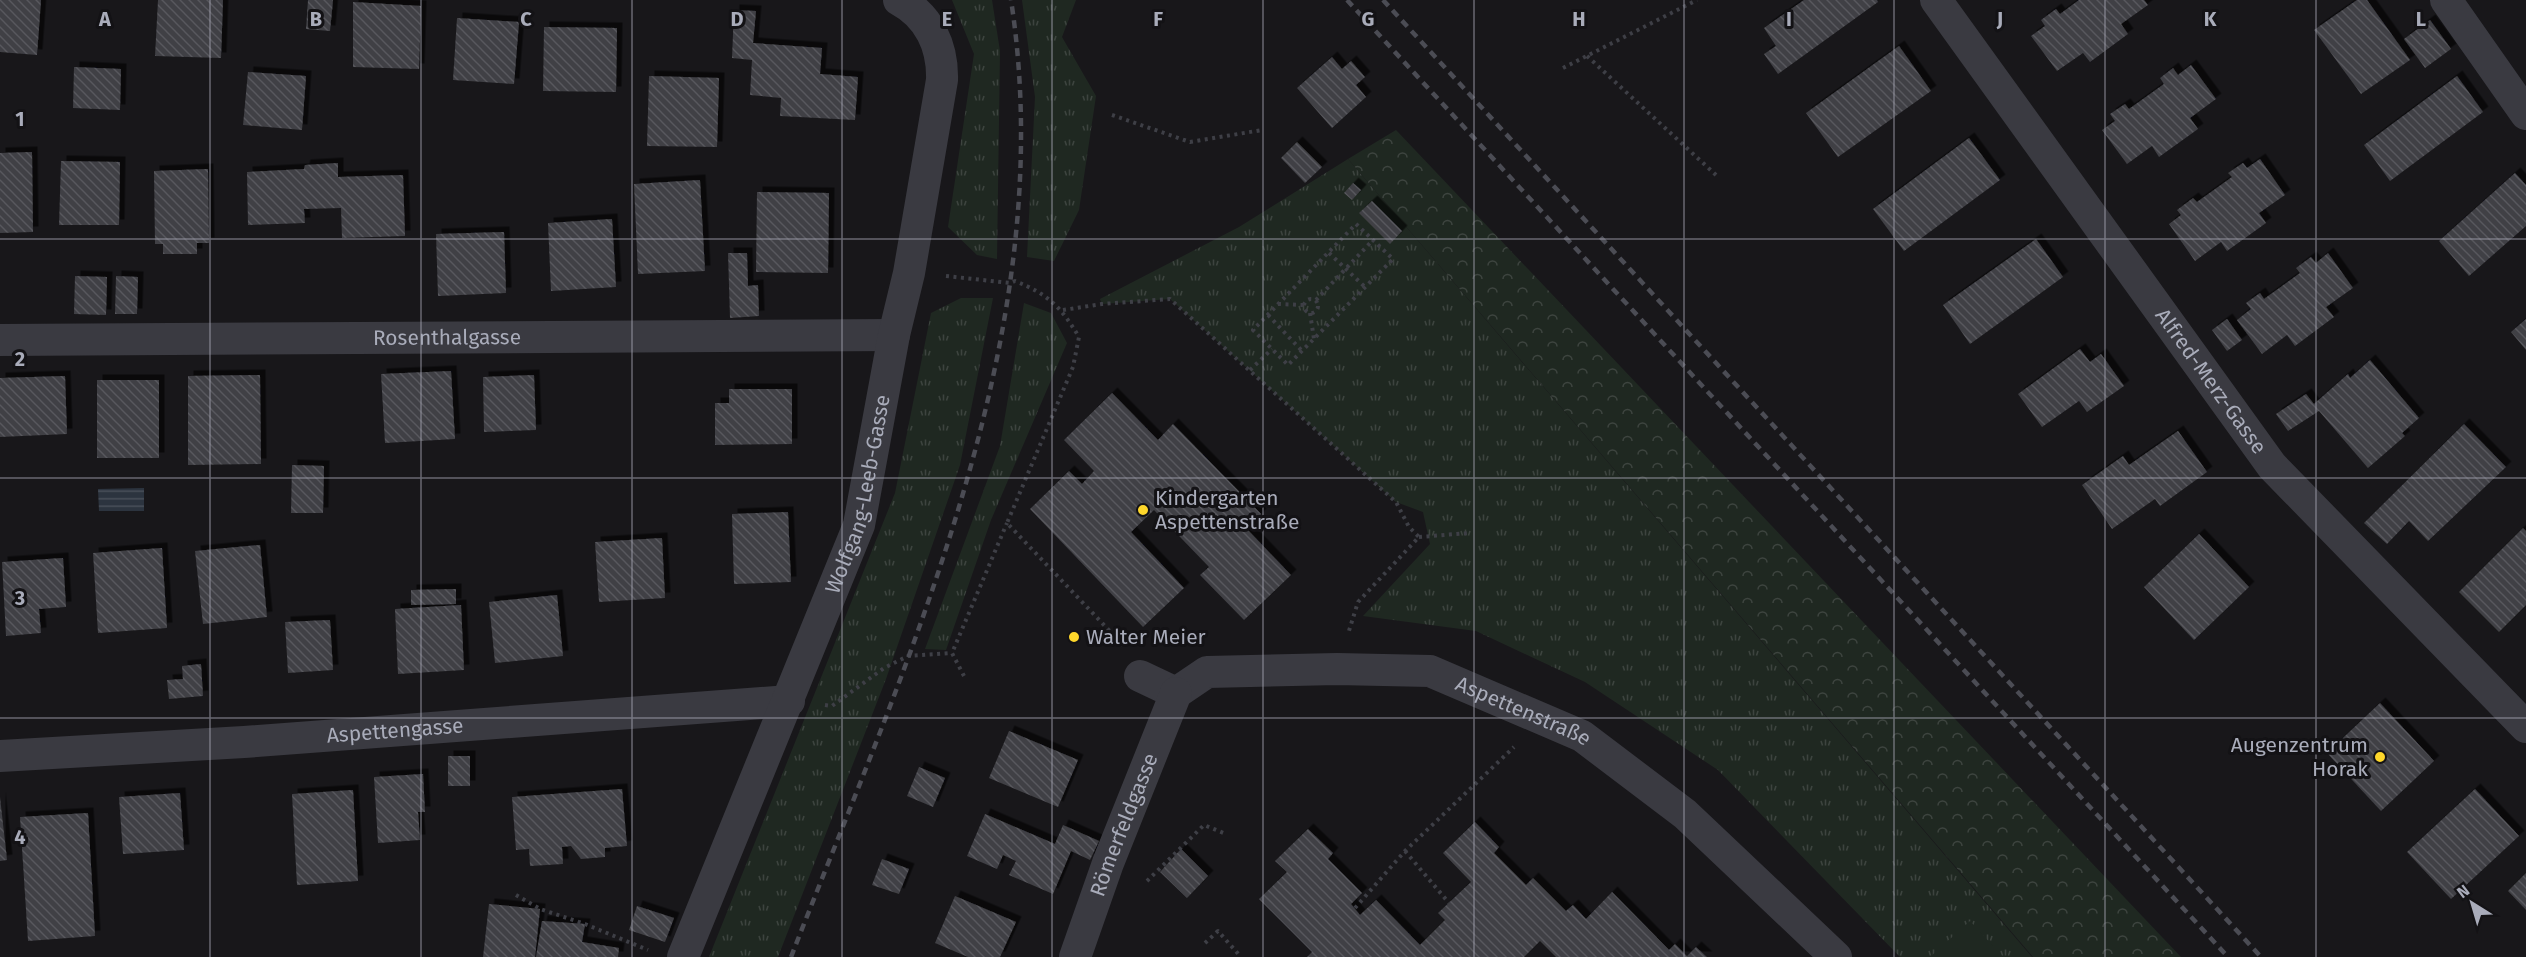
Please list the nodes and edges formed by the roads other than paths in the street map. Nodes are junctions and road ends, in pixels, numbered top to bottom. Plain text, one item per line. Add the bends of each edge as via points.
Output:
1 (1936, 0) edge
2 (2446, 0) edge
3 (908, 6) edge
4 (2526, 114) edge
5 (894, 335) junction
6 (0, 340) edge
7 (1140, 676) road end
8 (1176, 693) junction
9 (789, 701) junction
10 (2526, 727) edge
11 (0, 756) edge
12 (669, 955) edge
13 (1075, 957) edge
14 (1836, 957) edge

1 - 10 street, Alfred-Merz-Gasse via 2272,466
2 - 4 street
3 - 5 street, Wolfgang-Leeb-Gasse via 931,29 939,47 942,80 909,273
5 - 6 street, Rosenthalgasse
5 - 9 street, Wolfgang-Leeb-Gasse via 860,525
7 - 8 street
8 - 13 street, Römerfeldgasse
8 - 14 street, Aspettenstraße via 1207,672 1430,670 1582,736 1685,814
9 - 11 street, Aspettengasse via 244,742
9 - 12 street, Wolfgang-Leeb-Gasse

